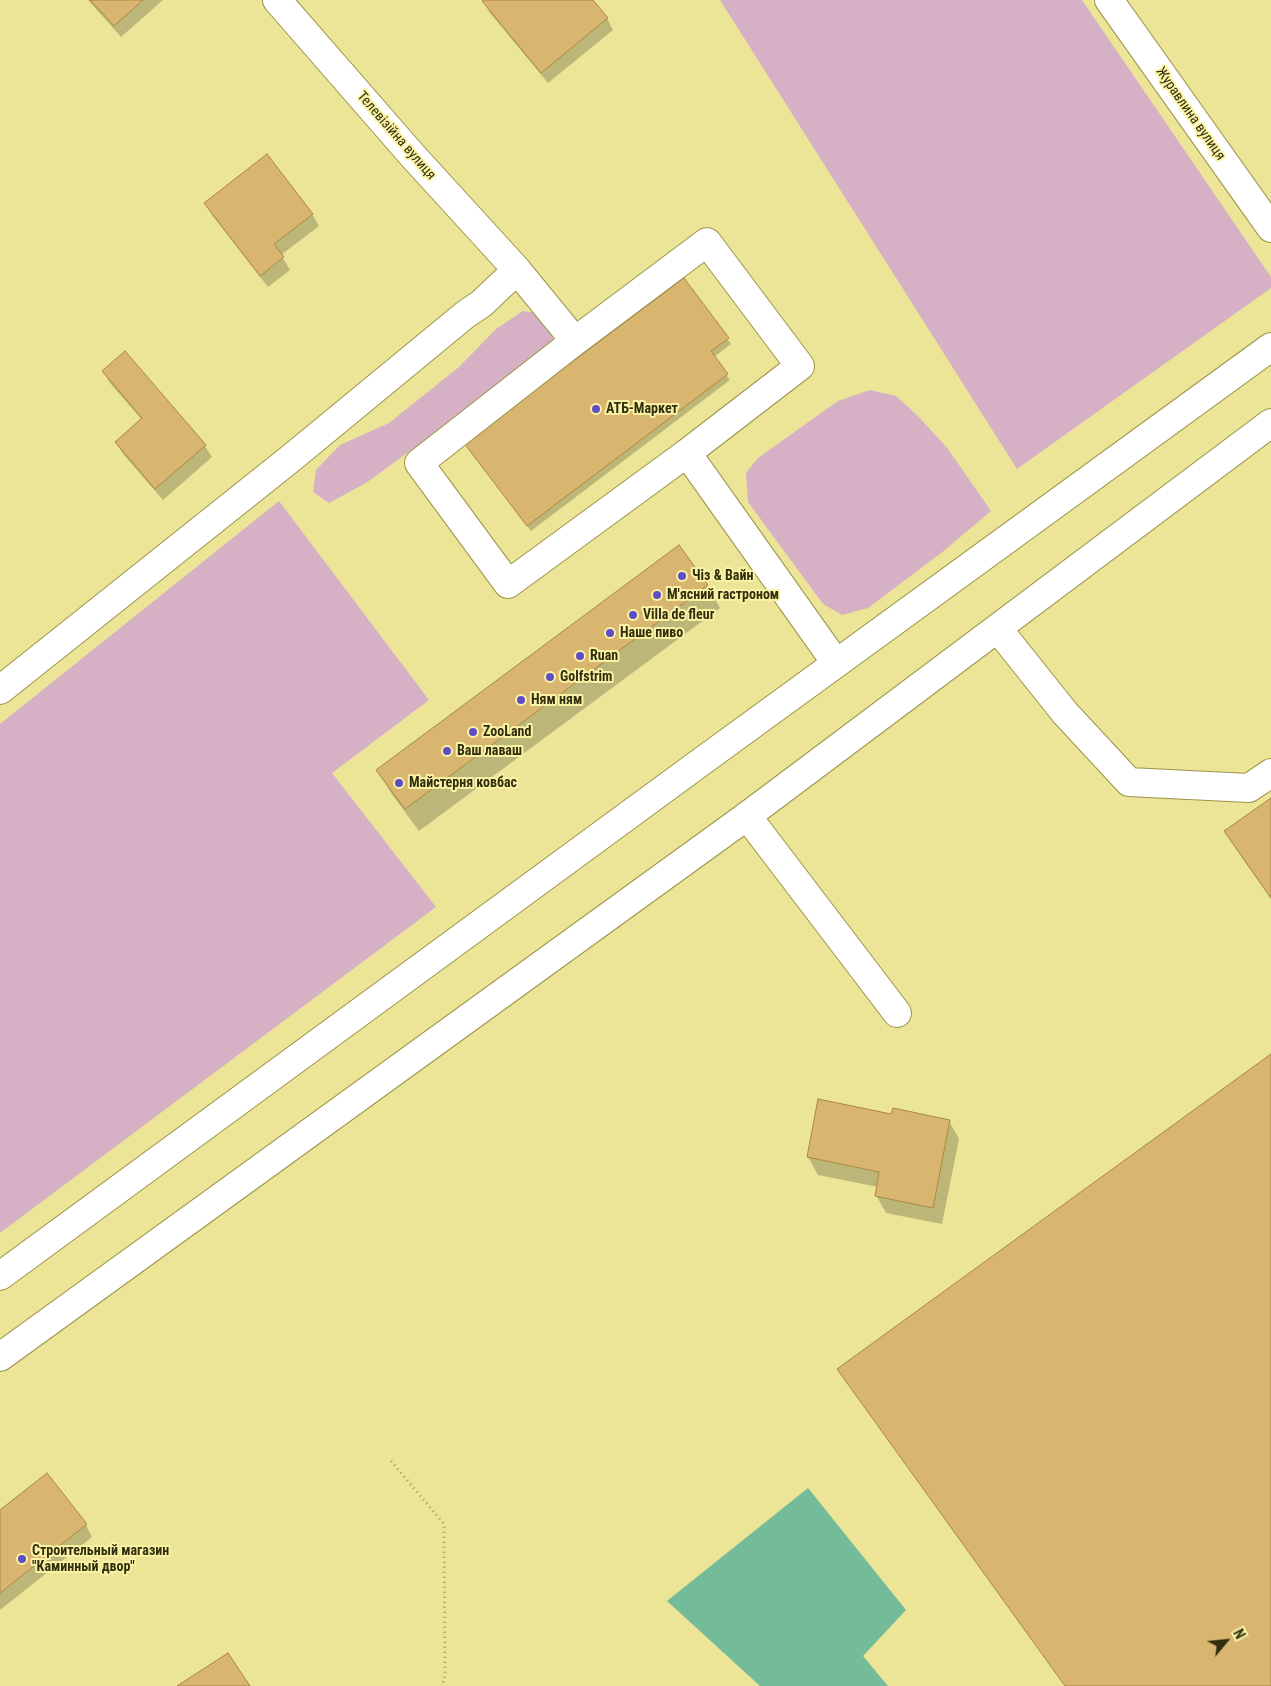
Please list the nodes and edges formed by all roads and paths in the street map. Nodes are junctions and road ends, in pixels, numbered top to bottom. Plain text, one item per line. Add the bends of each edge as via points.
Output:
1 (277, 0) edge
2 (1109, 0) edge
3 (1271, 228) edge
4 (517, 270) junction
5 (575, 341) junction
6 (1271, 347) edge
7 (1271, 423) edge
8 (687, 453) junction
9 (998, 629) junction
10 (836, 663) junction
11 (0, 690) edge
12 (1271, 773) edge
13 (747, 816) junction
14 (897, 1012) dead end
15 (0, 1276) edge
16 (0, 1357) edge
17 (391, 1461) dead end
18 (443, 1686) edge

1 - 4 main road, Телевізійна вулиця
2 - 3 main road, Журавлина вулиця
4 - 5 main road, Телевізійна вулиця
4 - 11 main road via 481,304
5 - 8 main road via 707,242 800,366
5 - 8 main road via 419,463 508,584
6 - 10 main road
7 - 9 main road
8 - 10 main road
9 - 12 main road via 1065,713 1129,782 1249,788
9 - 13 main road
10 - 15 main road
13 - 14 main road
13 - 16 main road
17 - 18 path via 444,1524

